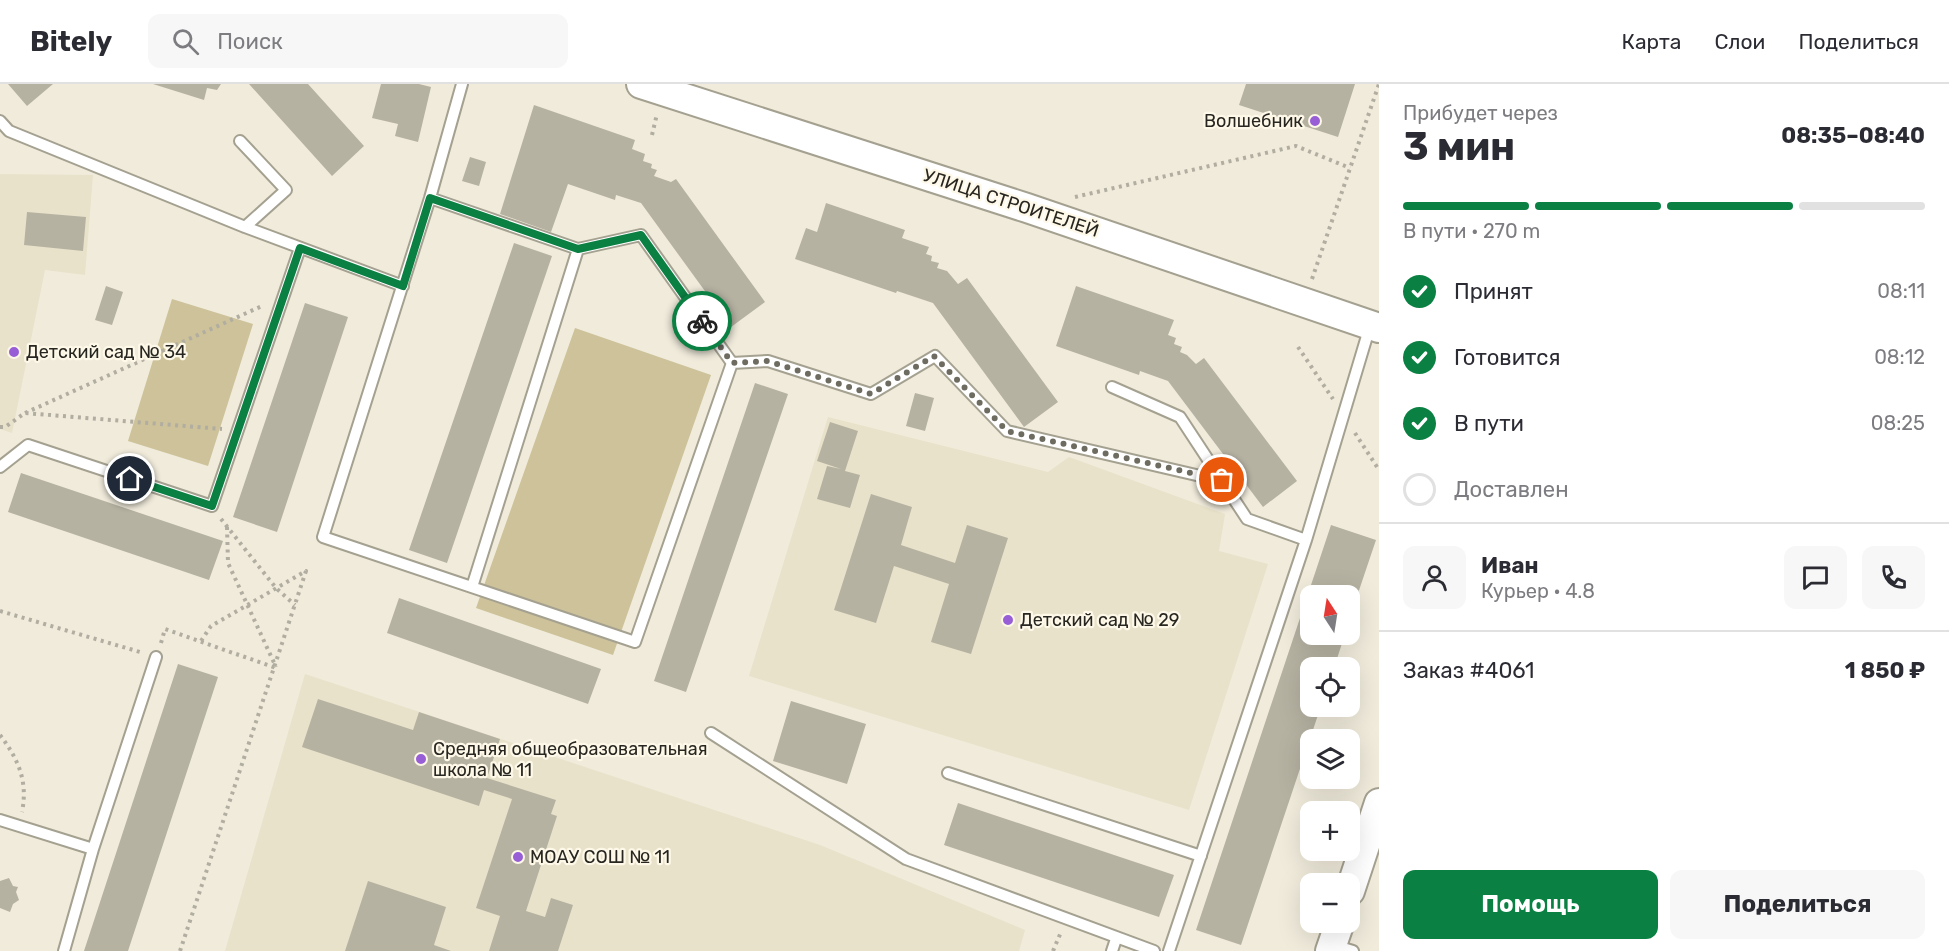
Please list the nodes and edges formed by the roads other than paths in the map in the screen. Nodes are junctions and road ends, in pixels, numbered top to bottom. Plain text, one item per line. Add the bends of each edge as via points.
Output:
1 (462, 84) edge
2 (641, 84) edge
3 (0, 121) edge
4 (240, 141) dead end
5 (430, 198) junction
6 (245, 227) junction
7 (300, 248) junction
8 (578, 249) junction
9 (403, 286) junction
10 (1375, 327) edge
11 (732, 363) junction
12 (1112, 387) dead end
13 (0, 467) edge
14 (1222, 480) junction
15 (1306, 540) junction
16 (472, 587) junction
17 (156, 657) road end
18 (711, 733) dead end
19 (948, 773) dead end
20 (1379, 803) edge
21 (0, 820) edge
22 (93, 849) junction
23 (1202, 856) junction
24 (1356, 873) edge
25 (1116, 939) junction
26 (64, 951) edge
27 (1112, 951) edge
28 (1154, 951) edge
29 (1169, 951) edge

1 - 5 lane
2 - 10 main road, УЛИЦА СТРОИТЕЛЕЙ via 1027,208
3 - 6 lane via 9,131
4 - 6 lane via 285,190
5 - 8 lane
5 - 9 lane
6 - 7 lane
7 - 9 lane
7 - 13 lane via 212,506 28,445
8 - 11 lane via 641,235
8 - 16 lane
9 - 16 lane via 323,537
10 - 15 lane
11 - 14 lane via 768,361 871,394 934,356 1007,431
11 - 16 lane via 635,642
12 - 14 lane via 1180,417
14 - 15 lane via 1248,519
15 - 23 lane
17 - 22 lane
18 - 25 lane via 906,859
19 - 23 lane
20 - 24 main road
21 - 22 lane
22 - 26 lane
23 - 29 lane
25 - 27 lane
25 - 28 lane

